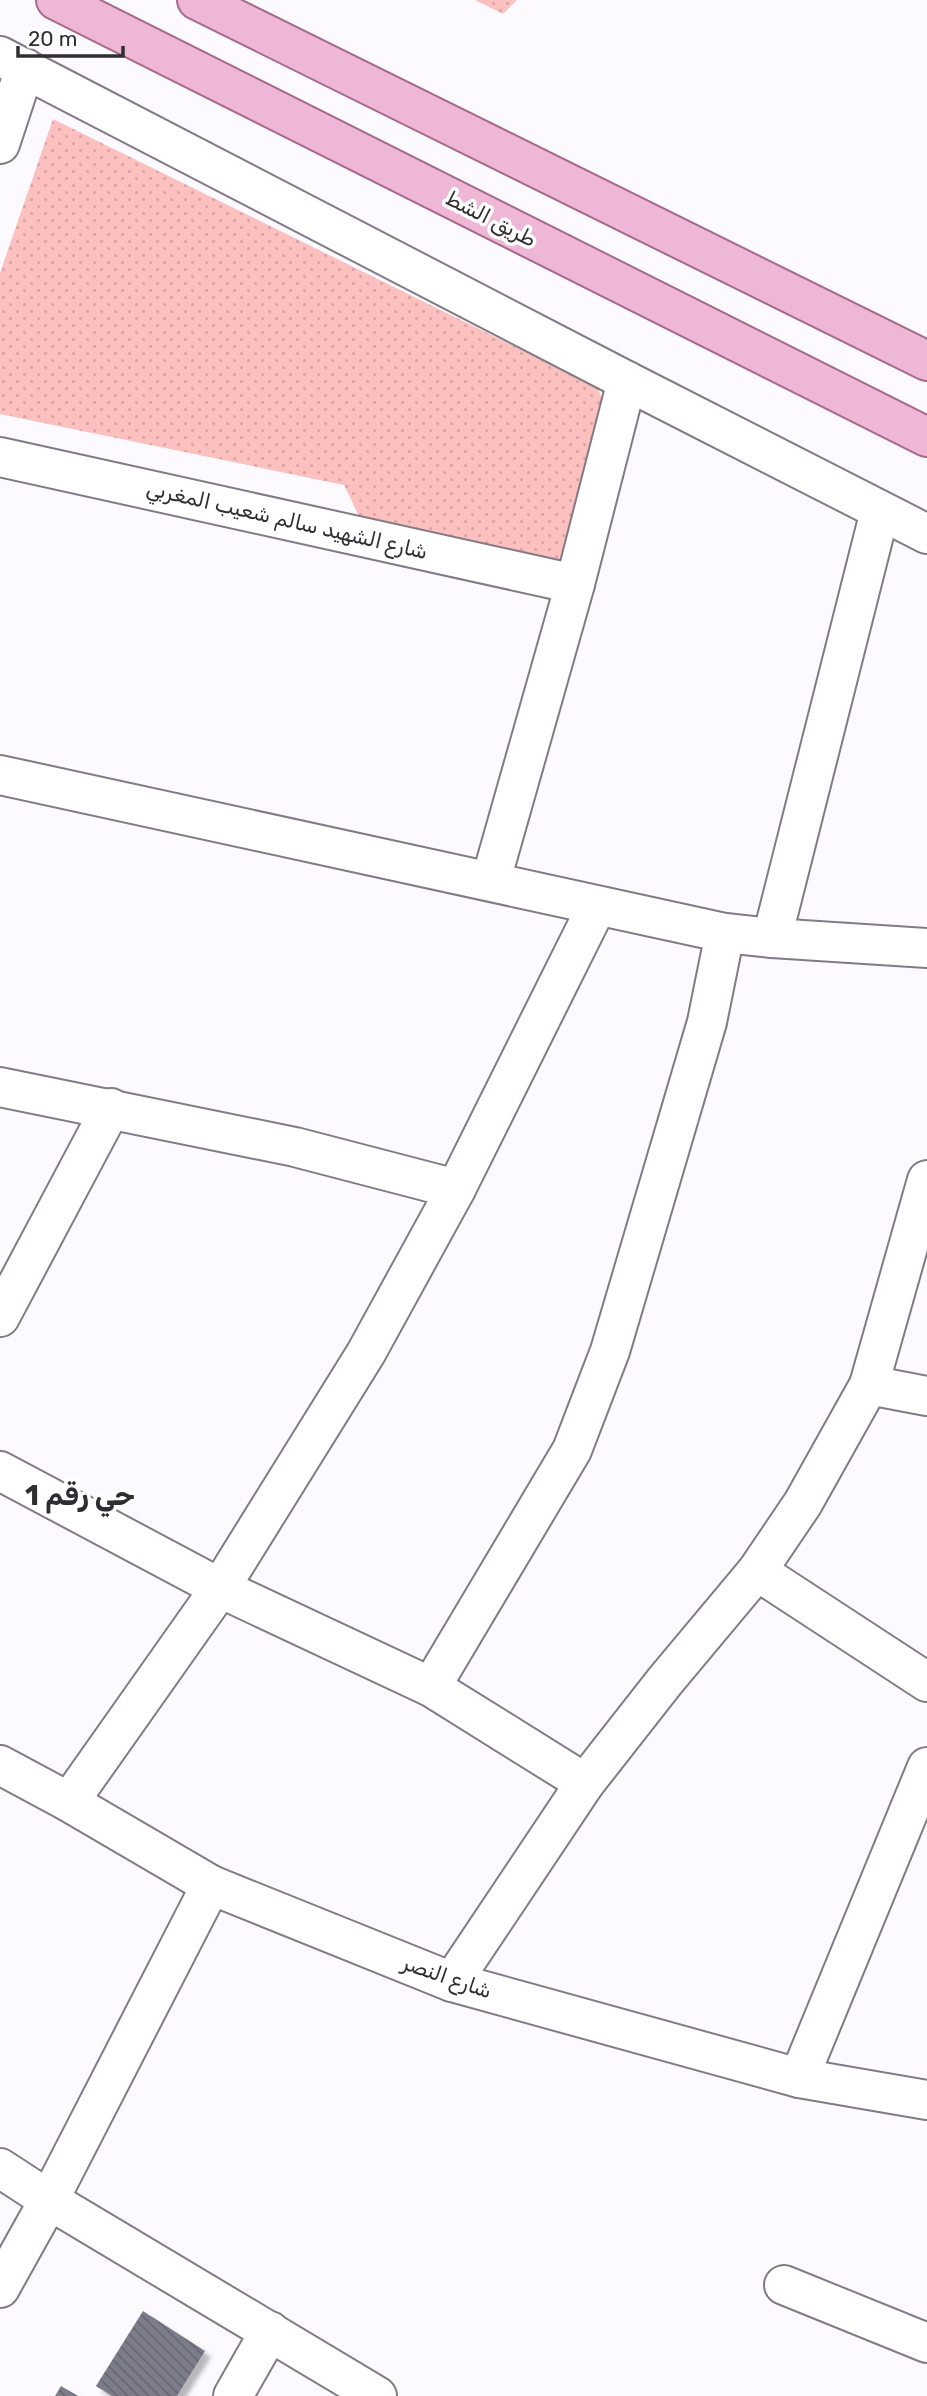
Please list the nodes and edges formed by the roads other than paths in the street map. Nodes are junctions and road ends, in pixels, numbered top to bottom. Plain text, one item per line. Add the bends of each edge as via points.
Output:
1 (55, 0) edge
2 (197, 0) edge
3 (13, 62) edge
4 (0, 144) edge
5 (927, 361) edge
6 (627, 382) junction
7 (927, 437) edge
8 (0, 457) edge
9 (880, 511) junction
10 (927, 534) edge
11 (575, 584) junction
12 (0, 775) edge
13 (491, 880) junction
14 (597, 906) junction
15 (725, 933) junction
16 (772, 938) junction
17 (927, 948) edge
18 (0, 1087) edge
19 (111, 1108) junction
20 (927, 1180) edge
21 (456, 1189) junction
22 (0, 1317) edge
23 (869, 1385) junction
24 (927, 1396) edge
25 (0, 1471) edge
26 (757, 1571) junction
27 (220, 1588) junction
28 (927, 1682) edge
29 (431, 1687) junction
30 (0, 1765) edge
31 (927, 1767) edge
32 (585, 1783) junction
33 (69, 1802) junction
34 (211, 1885) junction
35 (452, 1982) junction
36 (800, 2078) junction
37 (927, 2100) edge
38 (0, 2168) edge
39 (49, 2200) junction
40 (784, 2285) dead end
41 (0, 2288) edge
42 (270, 2332) junction
43 (927, 2343) edge
44 (233, 2396) edge
45 (377, 2396) edge

1 - 7 main road, طريق الشط
2 - 5 main road
3 - 4 street
3 - 6 street
6 - 9 street
6 - 11 street
8 - 11 street, شارع الشهيد سالم شعيب المغربي
9 - 10 street
9 - 16 street
11 - 13 street
12 - 13 street
13 - 14 street
14 - 15 street
14 - 21 street
15 - 16 street
15 - 29 street via 707,1022 610,1351 572,1450
16 - 17 street
18 - 19 street
19 - 21 street via 295,1147
19 - 22 street
20 - 23 street
21 - 27 street via 366,1353
23 - 24 street
23 - 26 street via 803,1503
25 - 27 street
26 - 28 street
26 - 32 street
27 - 29 street
27 - 33 street
29 - 32 street
30 - 33 street, شارع النصر
31 - 36 street
32 - 35 street
33 - 34 street, شارع النصر
34 - 35 street, شارع النصر
34 - 39 street
35 - 36 street, شارع النصر
36 - 37 street, شارع النصر
38 - 39 street
39 - 41 street
39 - 42 street
40 - 43 street
42 - 44 street
42 - 45 street

